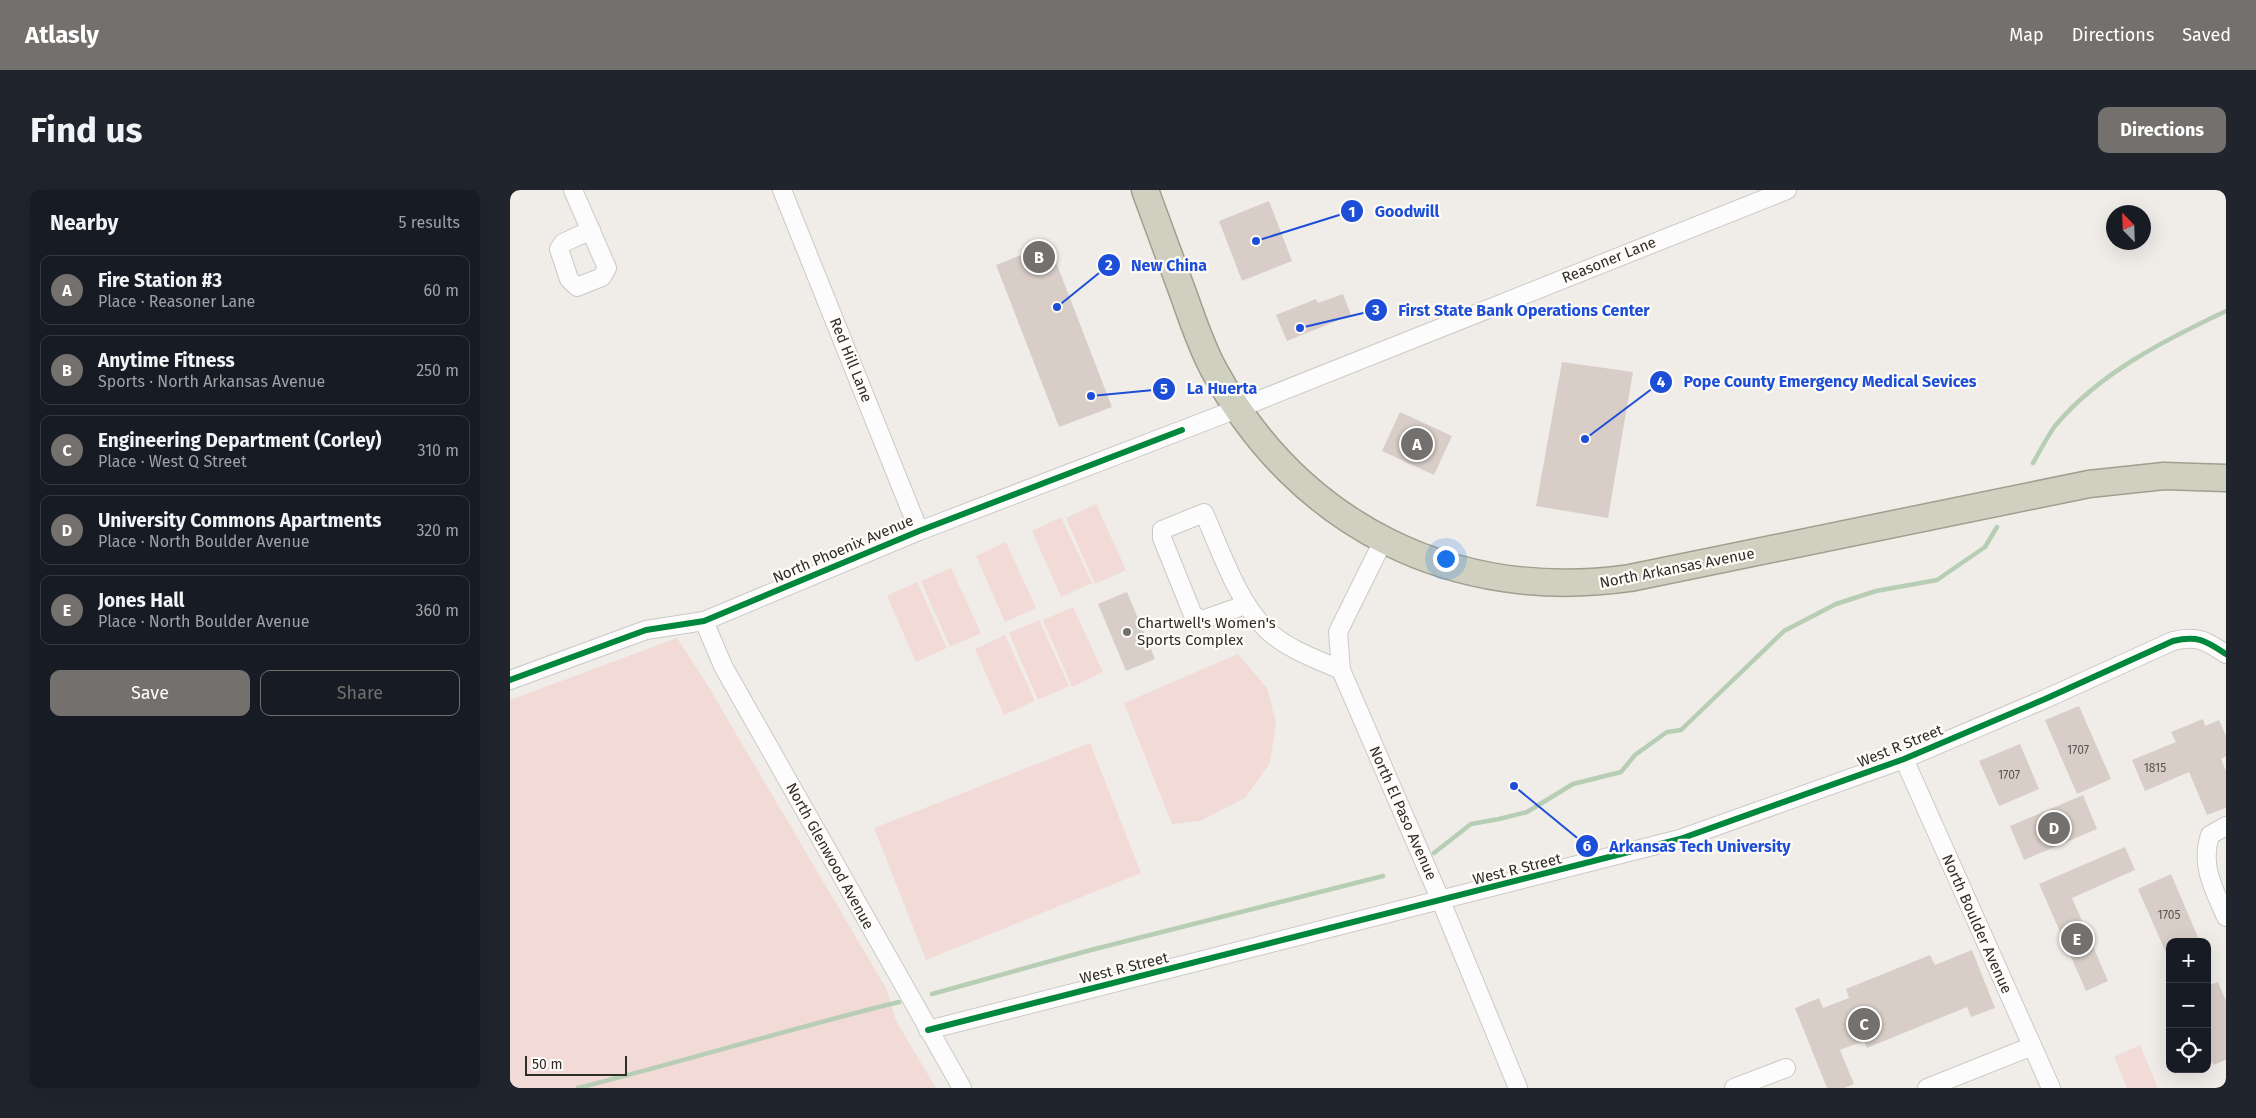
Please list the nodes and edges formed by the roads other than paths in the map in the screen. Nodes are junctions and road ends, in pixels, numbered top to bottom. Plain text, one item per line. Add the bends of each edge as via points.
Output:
1 (573, 190) edge
2 (782, 190) edge
3 (1145, 190) edge
4 (1787, 190) edge
5 (591, 230) dead end
6 (1237, 408) junction
7 (2226, 478) edge
8 (919, 531) junction
9 (1384, 539) junction
10 (1245, 605) junction
11 (704, 621) junction
12 (2226, 654) edge
13 (1341, 670) junction
14 (510, 680) edge
15 (1904, 759) junction
16 (2226, 826) edge
17 (1441, 901) junction
18 (2226, 917) edge
19 (928, 1030) junction
20 (2032, 1046) junction
21 (1786, 1068) dead end
22 (962, 1088) edge
23 (1518, 1088) edge
24 (1734, 1088) edge
25 (1927, 1088) edge
26 (2051, 1088) edge

1 - 5 street
2 - 8 street, Red Hill Lane
3 - 6 highway, North Arkansas Avenue via 1200,339 1213,369
4 - 6 street, Reasoner Lane
6 - 8 street, North Phoenix Avenue
6 - 9 highway, North Arkansas Avenue via 1268,450 1291,474 1342,515
7 - 9 highway, North Arkansas Avenue via 2164,476 2089,484 1592,584 1493,578 1430,560
8 - 11 street, North Phoenix Avenue
9 - 13 street, North El Paso Avenue via 1338,632
10 - 10 street via 1204,513 1162,530 1162,538 1193,615 1202,620
10 - 13 street via 1267,630 1285,644
11 - 14 street, North Phoenix Avenue via 646,630
11 - 19 street, North Glenwood Avenue via 723,666
12 - 15 street, West R Street via 2206,641 2173,641
13 - 17 street, North El Paso Avenue
15 - 17 street, West R Street via 1680,840
15 - 20 street, North Boulder Avenue
16 - 18 street via 2210,835 2206,846 2207,872
17 - 19 street, West R Street
17 - 23 street, North El Paso Avenue
19 - 22 street, North Glenwood Avenue
20 - 25 street
20 - 26 street, North Boulder Avenue
21 - 24 street

